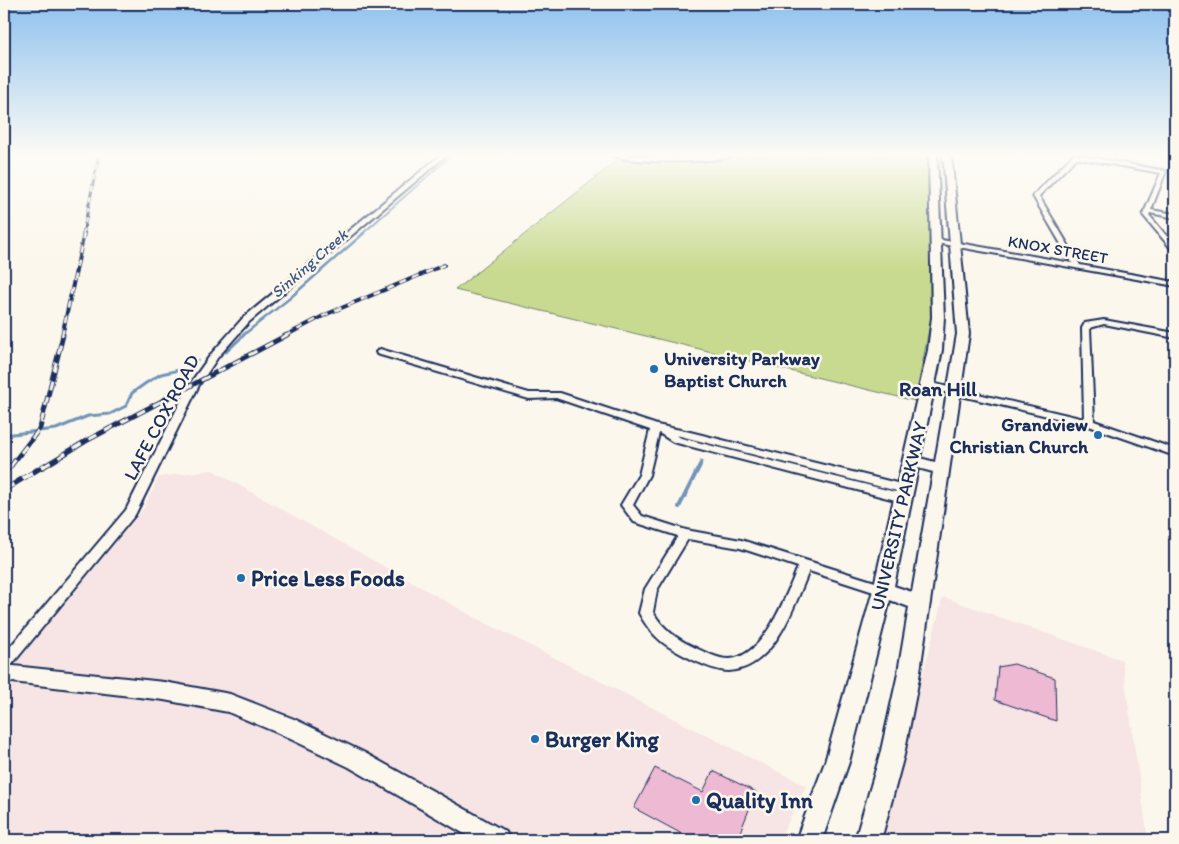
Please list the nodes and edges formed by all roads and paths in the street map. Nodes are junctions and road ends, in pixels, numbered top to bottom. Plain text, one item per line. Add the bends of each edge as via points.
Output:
1 (398, 193) edge
2 (934, 193) edge
3 (952, 193) edge
4 (1039, 193) edge
5 (1155, 193) edge
6 (1147, 211) junction
7 (1175, 216) edge
8 (936, 241) junction
9 (956, 244) junction
10 (1175, 250) edge
11 (1077, 266) junction
12 (1175, 284) edge
13 (937, 302) junction
14 (961, 306) junction
15 (1175, 335) edge
16 (380, 352) dead end
17 (927, 385) junction
18 (955, 392) junction
19 (1089, 423) junction
20 (655, 428) junction
21 (1175, 453) edge
22 (912, 461) junction
23 (942, 469) junction
24 (904, 494) junction
25 (685, 534) junction
26 (805, 566) junction
27 (883, 590) junction
28 (921, 603) junction
29 (4, 664) edge
30 (4, 672) edge
31 (498, 840) edge
32 (809, 840) edge
33 (868, 840) edge

1 - 29 street, LAFE COX ROAD via 246,320 214,355 194,385 130,512
2 - 8 highway, UNIVERSITY PARKWAY
3 - 9 highway, UNIVERSITY PARKWAY
4 - 11 street via 1036,196
5 - 6 street
6 - 7 street
6 - 10 street via 1146,215
8 - 9 street, KNOX STREET
8 - 13 highway, UNIVERSITY PARKWAY
9 - 11 street, KNOX STREET
9 - 14 highway, UNIVERSITY PARKWAY
11 - 12 street, KNOX STREET
13 - 14 highway
13 - 17 highway, UNIVERSITY PARKWAY via 938,329
14 - 18 highway, UNIVERSITY PARKWAY via 963,334
15 - 19 street via 1104,322 1088,325
16 - 20 street via 529,396 557,395
17 - 18 street
17 - 22 highway, UNIVERSITY PARKWAY
18 - 19 street
18 - 23 highway, UNIVERSITY PARKWAY
19 - 21 street
20 - 24 street
20 - 25 street via 644,475 627,505 638,519
22 - 23 highway
22 - 24 highway, UNIVERSITY PARKWAY
23 - 28 highway, UNIVERSITY PARKWAY
24 - 27 highway, UNIVERSITY PARKWAY
25 - 26 street via 741,544
25 - 26 street via 651,589 646,613 657,632 669,642 709,660 733,665 754,656 770,641
26 - 27 street
27 - 28 highway
27 - 32 highway, UNIVERSITY PARKWAY via 837,762
28 - 33 highway, UNIVERSITY PARKWAY via 896,738
30 - 31 main road via 164,691 230,703 357,760

